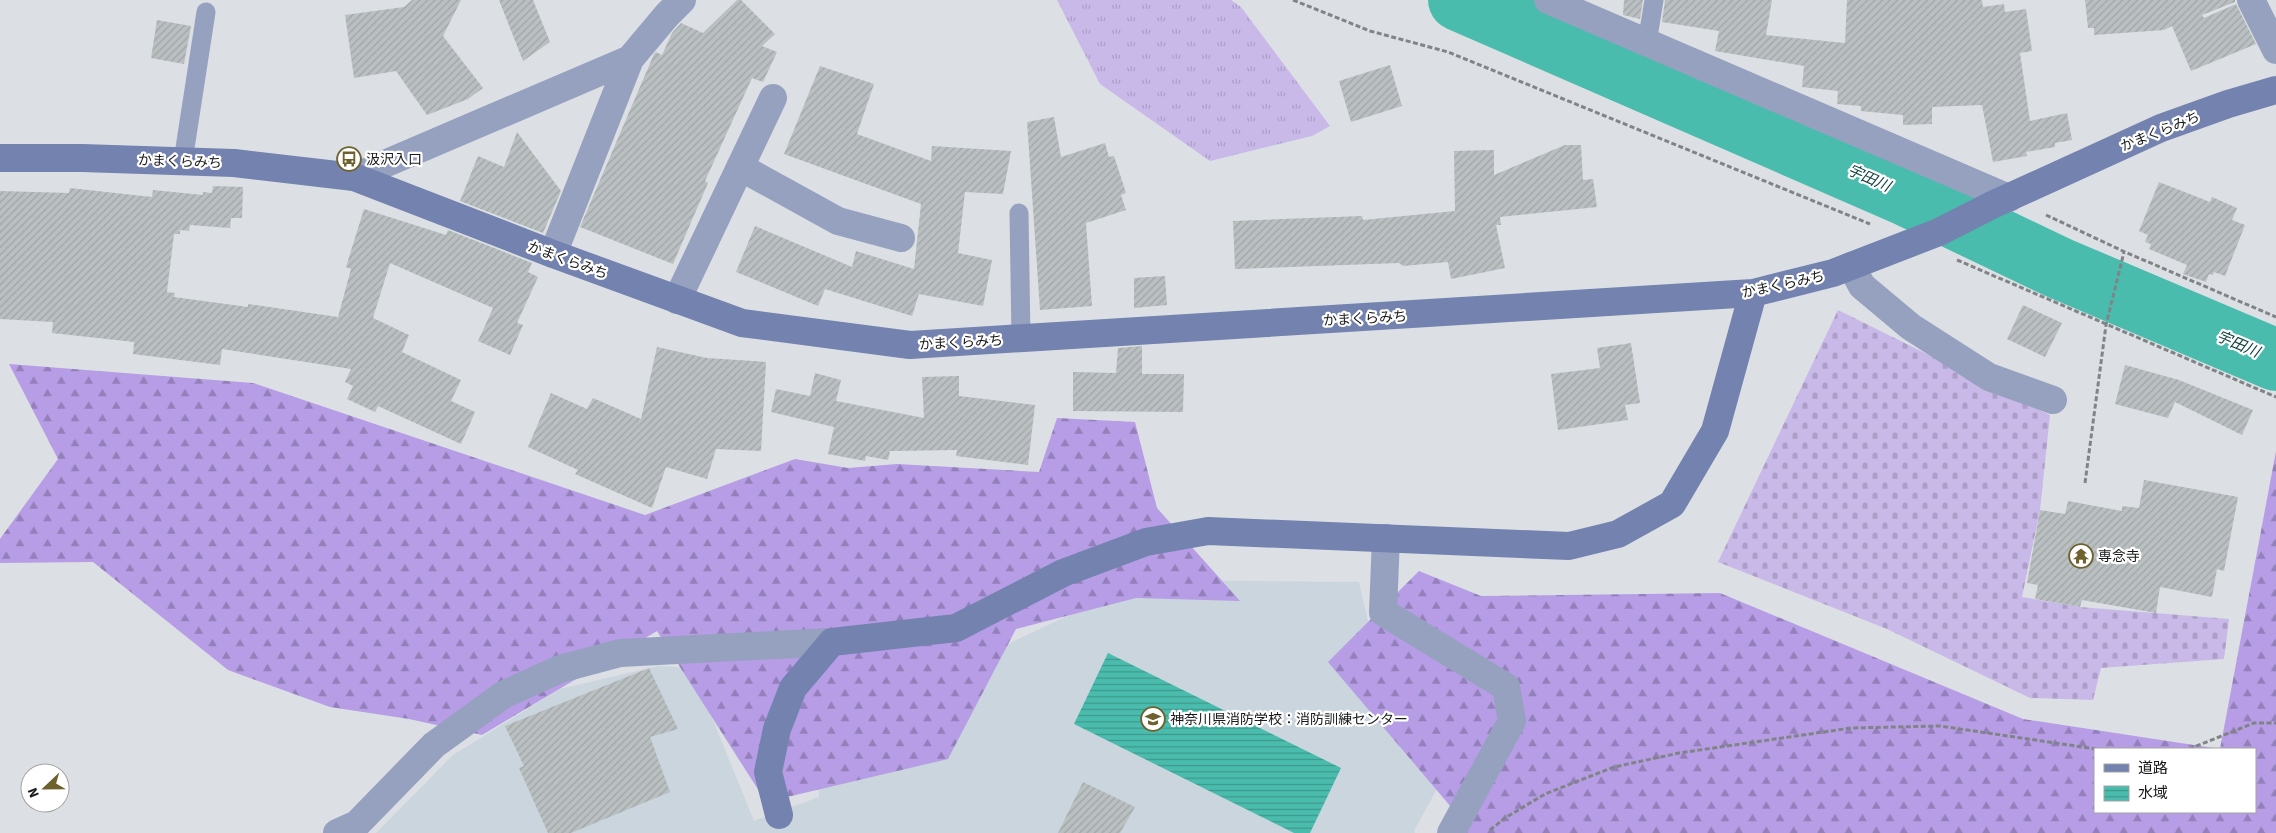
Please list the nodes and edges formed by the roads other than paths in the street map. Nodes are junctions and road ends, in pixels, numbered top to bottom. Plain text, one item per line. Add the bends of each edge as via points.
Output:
1 (682, 0) edge
2 (1548, 0) edge
3 (1654, 0) edge
4 (2251, 0) edge
5 (206, 12) dead end
6 (1647, 43) junction
7 (2276, 50) edge
8 (630, 59) junction
9 (2276, 90) edge
10 (773, 98) dead end
11 (0, 158) edge
12 (183, 161) junction
13 (740, 167) junction
14 (354, 177) junction
15 (2000, 201) junction
16 (1019, 213) dead end
17 (901, 238) dead end
18 (553, 254) junction
19 (1851, 266) junction
20 (1753, 293) junction
21 (677, 300) junction
22 (1021, 338) junction
23 (2053, 400) dead end
24 (1386, 538) junction
25 (832, 642) junction
26 (779, 815) dead end
27 (336, 833) edge
28 (1452, 833) edge

1 - 8 street
2 - 6 street
3 - 6 lane
4 - 7 street
5 - 12 lane
6 - 15 street
8 - 14 street
8 - 18 street
9 - 15 main road, かまくらみち via 2161,128
10 - 13 street
11 - 12 main road, かまくらみち
12 - 14 main road, かまくらみち via 234,163
13 - 17 street via 838,221
13 - 21 street
14 - 18 main road, かまくらみち
15 - 19 main road, かまくらみち via 1939,232
16 - 22 lane
18 - 21 main road, かまくらみち
19 - 20 main road, かまくらみち
19 - 23 street via 1862,286 1911,327 1989,377
20 - 22 main road, かまくらみち
20 - 24 main road via 1715,431 1672,504 1618,534 1569,546
21 - 22 main road, かまくらみち via 742,323 910,345
24 - 25 main road via 1208,531 1146,542 1063,573 956,628
24 - 28 street via 1383,612 1506,687 1512,721
25 - 26 main road via 793,688 777,729 768,772
25 - 27 street via 620,653 560,669 503,695 434,745 357,824

